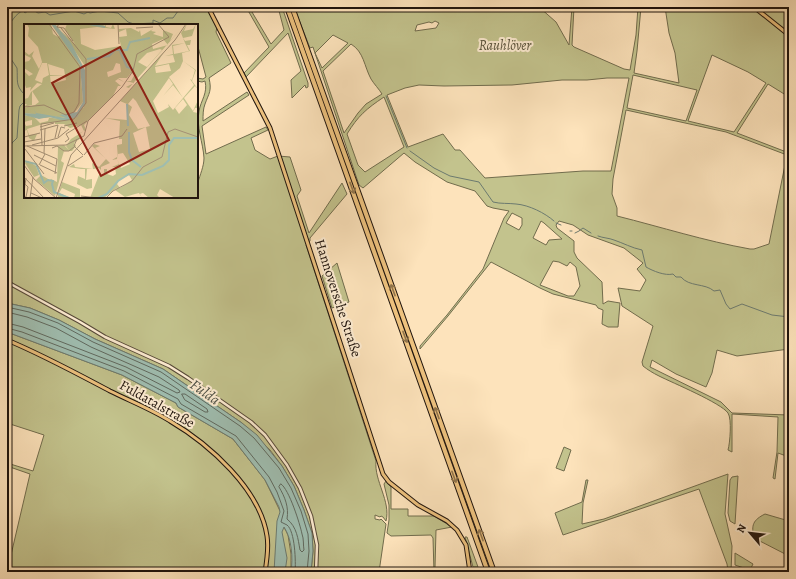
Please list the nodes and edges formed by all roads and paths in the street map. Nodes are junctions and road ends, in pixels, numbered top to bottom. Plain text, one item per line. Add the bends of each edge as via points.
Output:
1 (208, 7) edge
2 (287, 7) edge
3 (292, 7) edge
4 (754, 7) edge
5 (789, 35) edge
6 (7, 282) edge
7 (7, 340) edge
8 (265, 572) edge
9 (316, 572) edge
10 (470, 572) edge
11 (488, 572) edge
12 (494, 572) edge

1 - 10 main road, Hannoversche Straße via 270,128 383,474 389,482 418,505 447,521 457,530 466,545
2 -> 11 highway
12 -> 3 highway
4 - 5 main road
6 - 9 street via 105,337 168,366 251,422 265,435 287,465 311,516 317,545
7 - 8 main road, Fuldatalstraße via 171,421 214,454 238,477 252,496 262,518 268,544

